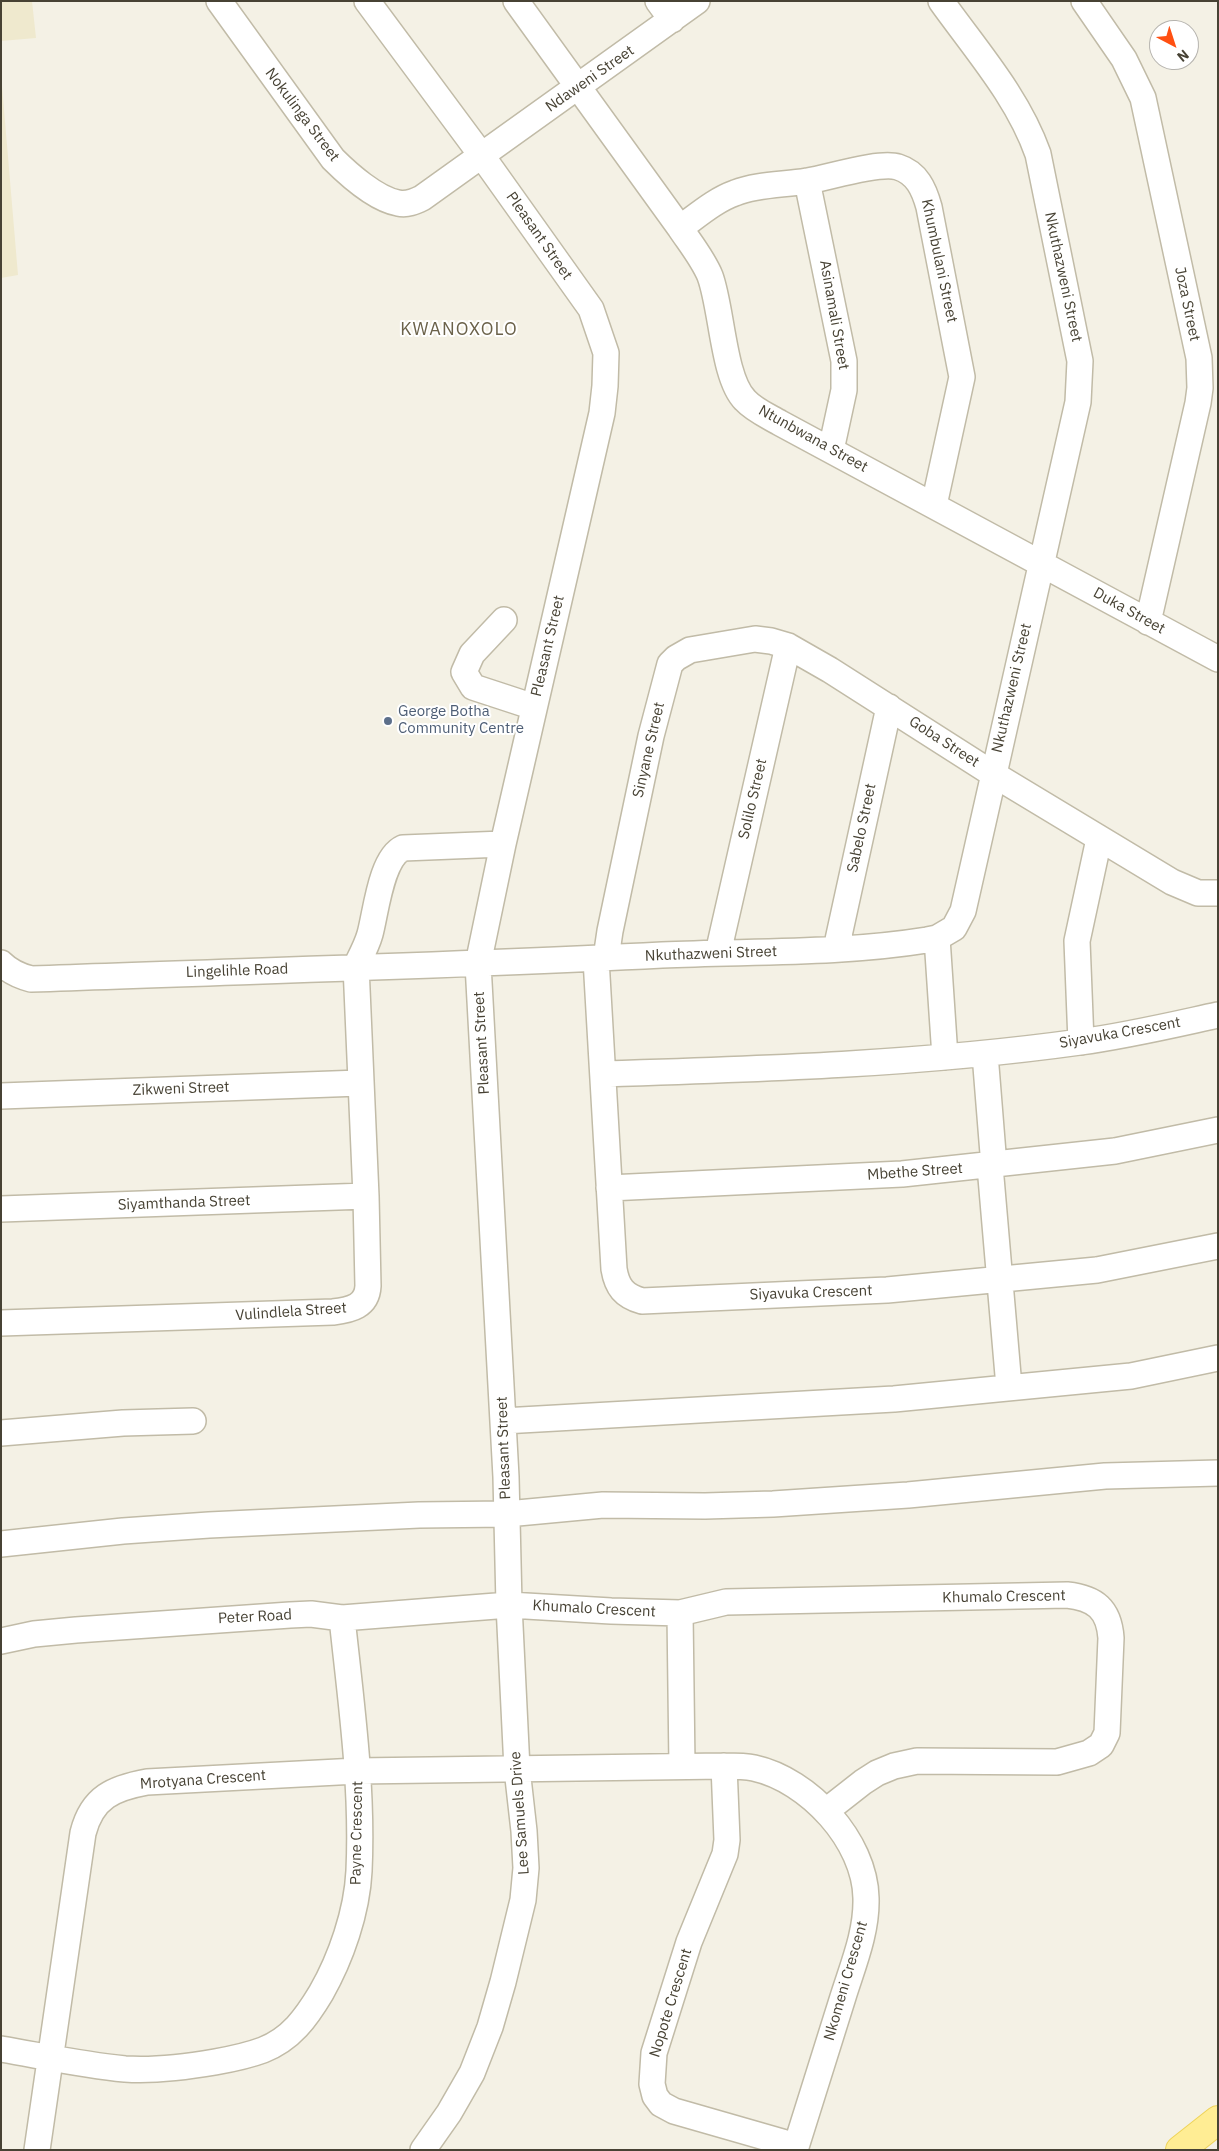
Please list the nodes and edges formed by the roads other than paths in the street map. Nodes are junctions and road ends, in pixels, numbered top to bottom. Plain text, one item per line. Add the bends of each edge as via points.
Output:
1 (219, 1) edge
2 (368, 1) edge
3 (516, 1) edge
4 (697, 1) edge
5 (941, 1) edge
6 (1084, 1) edge
7 (665, 11) edge
8 (578, 87) junction
9 (482, 156) junction
10 (807, 181) junction
11 (680, 228) junction
12 (831, 450) junction
13 (934, 505) junction
14 (1041, 563) junction
15 (504, 620) dead end
16 (1148, 622) junction
17 (788, 646) junction
18 (1218, 659) edge
19 (534, 707) junction
20 (889, 707) junction
21 (993, 774) junction
22 (1099, 839) junction
23 (503, 844) junction
24 (1218, 893) edge
25 (937, 938) junction
26 (836, 949) junction
27 (718, 953) junction
28 (601, 958) junction
29 (1, 963) edge
30 (478, 964) junction
31 (356, 966) junction
32 (1218, 1015) edge
33 (1081, 1042) junction
34 (984, 1054) junction
35 (945, 1057) junction
36 (604, 1074) junction
37 (360, 1083) junction
38 (1, 1096) edge
39 (1218, 1130) edge
40 (992, 1166) junction
41 (609, 1188) junction
42 (366, 1196) junction
43 (1, 1210) edge
44 (1218, 1246) edge
45 (1001, 1278) junction
46 (1, 1323) edge
47 (1218, 1358) edge
48 (1009, 1387) junction
49 (193, 1421) dead end
50 (503, 1421) junction
51 (1, 1432) edge
52 (1218, 1473) edge
53 (507, 1514) junction
54 (1, 1544) edge
55 (509, 1605) junction
56 (680, 1613) junction
57 (342, 1618) junction
58 (1, 1641) edge
59 (682, 1766) junction
60 (724, 1766) junction
61 (517, 1769) junction
62 (357, 1770) junction
63 (826, 1811) junction
64 (1, 2049) edge
65 (51, 2058) junction
66 (1218, 2120) edge
67 (796, 2148) edge
68 (37, 2150) edge
69 (423, 2150) edge
70 (1180, 2150) edge

1 - 9 street, Nokulinga Street via 333,159 378,194 398,203 414,202
2 - 9 street, Pleasant Street
3 - 8 street, Ntunbwana Street
4 - 7 street, Ndaweni Street
5 - 14 street, Nkuthazweni Street via 1016,107 1031,136 1038,154 1077,342 1080,361 1078,402
6 - 16 street, Joza Street via 1124,59 1143,98 1199,358 1198,403
7 - 8 street, Ndaweni Street
8 - 9 street, Ndaweni Street
8 - 11 street, Ntunbwana Street
9 - 19 street, Pleasant Street via 591,309 606,353 602,413
10 - 11 street, Khumbulani Street via 735,193
10 - 12 street, Asinamali Street via 844,361 844,390
10 - 13 street, Khumbulani Street via 896,166 916,177 922,186 929,207 962,377
11 - 12 street, Ntunbwana Street via 710,276 733,378 740,394 760,412
12 - 13 street, Ntunbwana Street
13 - 14 street, Ntunbwana Street
14 - 16 street, Duka Street
14 - 21 street, Nkuthazweni Street
15 - 19 street via 472,654 464,672 473,687
16 - 18 street, Duka Street
17 - 20 street, Goba Street
17 - 27 street, Solilo Street
17 - 28 street, Sinyane Street via 772,640 755,639 690,650 670,664
19 - 23 street, Pleasant Street
20 - 21 street, Goba Street
20 - 26 street, Sabelo Street
21 - 22 street, Goba Street
21 - 25 street, Nkuthazweni Street via 963,911 954,928
22 - 24 street, Goba Street via 1181,887 1198,893
22 - 33 street via 1077,941
23 - 30 street, Pleasant Street
23 - 31 street via 422,846 398,850 381,885 370,935
25 - 26 street, Nkuthazweni Street
25 - 35 street
26 - 27 street, Nkuthazweni Street
27 - 28 street, Nkuthazweni Street
28 - 30 street, Nkuthazweni Street
28 - 36 street, Siyavuka Crescent
29 - 31 street, Lingelihle Road via 19,976 31,979
30 - 31 street, Lingelihle Road
30 - 50 street, Pleasant Street
31 - 37 street, Vulindlela Street
32 - 33 street, Siyavuka Crescent
33 - 34 street, Siyavuka Crescent
34 - 35 street, Siyavuka Crescent
34 - 40 street
35 - 36 street, Siyavuka Crescent via 756,1070
36 - 41 street, Siyavuka Crescent
37 - 38 street, Zikweni Street
37 - 42 street, Vulindlela Street
39 - 40 street, Mbethe Street via 1115,1151
40 - 41 street, Mbethe Street via 902,1174
40 - 45 street
41 - 45 street, Siyavuka Crescent via 615,1278 622,1292 642,1301 887,1290
42 - 43 street, Siyamthanda Street
42 - 46 street, Vulindlela Street via 367,1296 346,1311
44 - 45 street, Siyavuka Crescent via 1097,1270
45 - 48 street
47 - 48 street via 1131,1376
48 - 50 street via 894,1399
49 - 51 street
50 - 53 street, Pleasant Street
52 - 53 street via 1106,1476 773,1504 603,1505
53 - 54 street via 190,1526
53 - 55 street, Lee Samuels Drive
55 - 56 street, Khumalo Crescent
55 - 57 street, Peter Road
55 - 61 street, Lee Samuels Drive
56 - 59 street
56 - 63 street, Khumalo Crescent via 726,1602 1067,1595 1090,1599 1106,1615 1111,1638 1108,1733 1101,1745 1089,1753 1057,1762 907,1762 877,1772
57 - 58 street, Peter Road via 304,1614 194,1621 42,1633
57 - 62 street, Payne Crescent
59 - 60 street, Nkomeni Crescent
59 - 61 street, Nkomeni Crescent
60 - 63 street, Nkomeni Crescent via 754,1768 776,1776 811,1797
60 - 67 street, Nopote Crescent via 725,1854 689,1942 654,2053 652,2084 655,2096 674,2111
61 - 62 street, Mrotyana Crescent
61 - 69 street, Lee Samuels Drive via 526,1868 518,1925 490,2027 472,2073
62 - 65 street, Mrotyana Crescent via 147,1782 128,1786 101,1800 86,1821 83,1833
62 - 65 street, Payne Crescent via 359,1872 354,1906 327,1981 309,2014 295,2031 264,2050 185,2066 126,2069
63 - 67 street, Nkomeni Crescent via 852,1846 861,1868 866,1897 865,1918 862,1937
64 - 65 street, Payne Crescent
65 - 68 street, Mrotyana Crescent
66 - 70 main road

